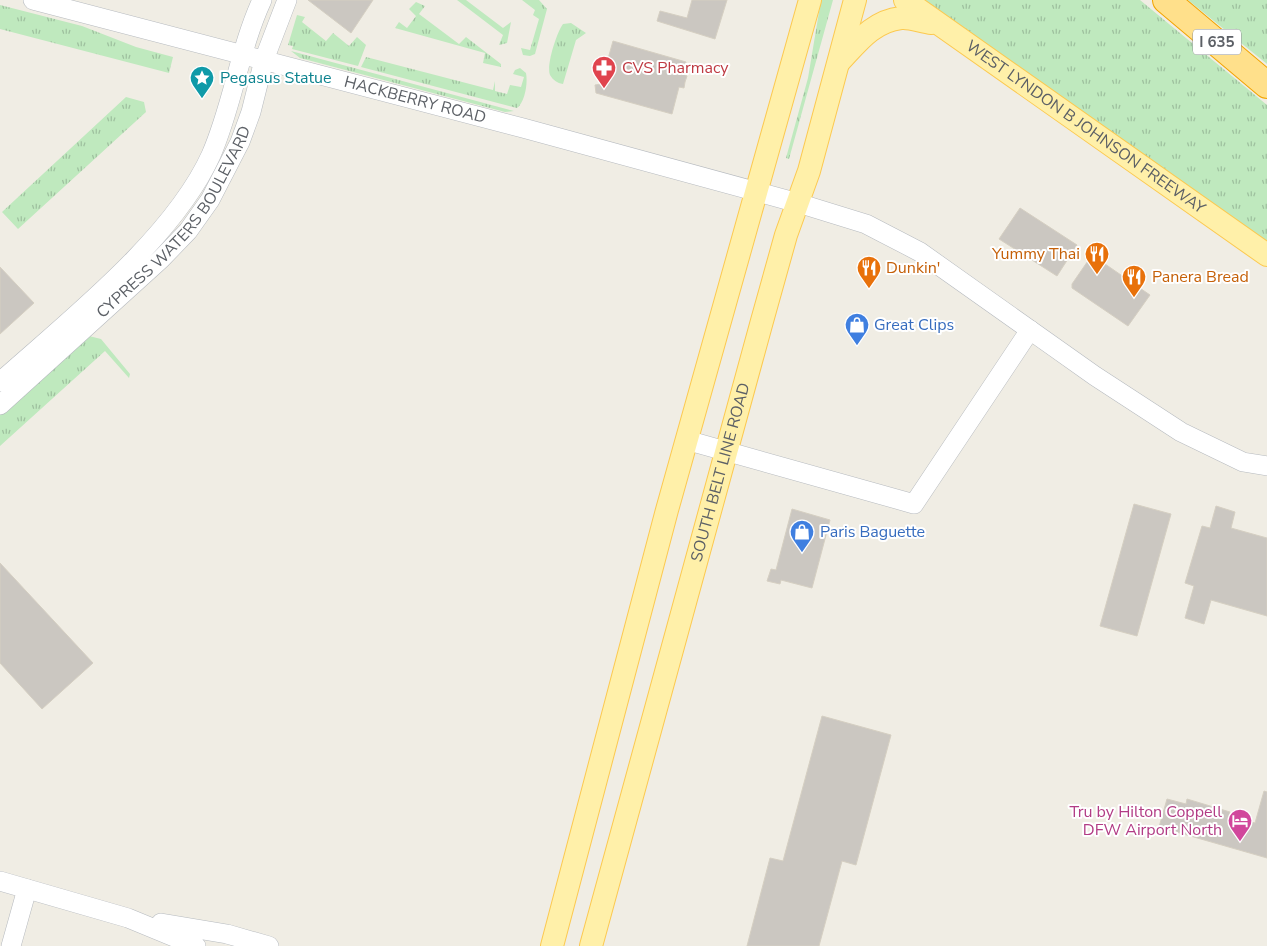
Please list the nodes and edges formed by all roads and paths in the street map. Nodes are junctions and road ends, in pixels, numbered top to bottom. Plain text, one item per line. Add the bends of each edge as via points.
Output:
1 (33, 0) edge
2 (262, 0) edge
3 (287, 0) edge
4 (810, 0) edge
5 (855, 0) edge
6 (904, 0) edge
7 (1166, 0) edge
8 (939, 24) junction
9 (242, 54) junction
10 (264, 60) junction
11 (840, 62) junction
12 (1267, 84) edge
13 (756, 192) junction
14 (798, 203) junction
15 (1267, 254) edge
16 (87, 315) junction
17 (1030, 330) junction
18 (0, 382) edge
19 (0, 405) edge
20 (686, 440) junction
21 (727, 451) junction
22 (1267, 466) edge
23 (0, 881) edge
24 (27, 889) junction
25 (128, 918) junction
26 (11, 946) edge
27 (196, 946) edge
28 (269, 946) edge
29 (552, 946) edge
30 (591, 946) edge

1 - 9 street, HACKBERRY ROAD
2 - 9 street, CYPRESS WATERS BOULEVARD
3 - 10 street, CYPRESS WATERS BOULEVARD
4 - 13 main road
5 - 11 main road, SOUTH BELT LINE ROAD
6 - 8 main road, WEST LYNDON B JOHNSON FREEWAY
7 - 12 highway, I 635
8 - 11 main road via 901,18 885,23 871,29
8 - 15 main road, WEST LYNDON B JOHNSON FREEWAY
9 - 10 street, HACKBERRY ROAD
9 - 16 street, CYPRESS WATERS BOULEVARD via 228,111 195,184 175,214
10 - 13 street, HACKBERRY ROAD
10 - 16 street, CYPRESS WATERS BOULEVARD via 240,142 210,200 188,231
11 - 14 main road, SOUTH BELT LINE ROAD
13 - 14 street, HACKBERRY ROAD
13 - 20 main road
14 - 17 street, HACKBERRY ROAD via 866,224 920,252
14 - 21 main road, SOUTH BELT LINE ROAD
16 - 18 street, CYPRESS WATERS BOULEVARD
16 - 19 street, CYPRESS WATERS BOULEVARD
17 - 21 street via 914,504
17 - 22 street, HACKBERRY ROAD via 1182,432 1243,462
20 - 21 street
20 - 29 main road
21 - 30 main road, SOUTH BELT LINE ROAD
23 - 24 street
24 - 25 street
24 - 26 street
25 - 27 street
25 - 28 street via 227,934

